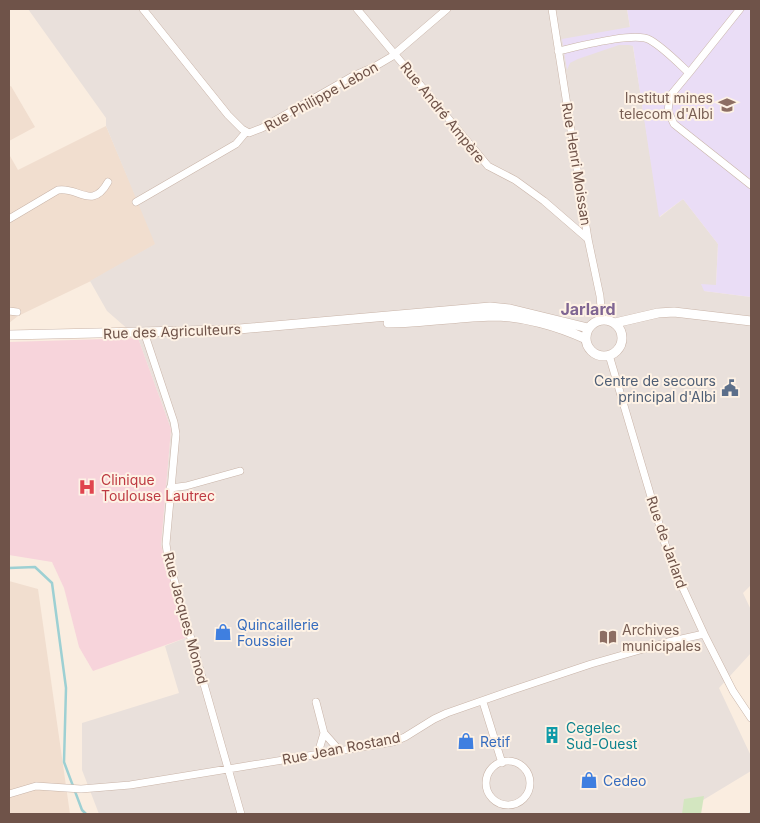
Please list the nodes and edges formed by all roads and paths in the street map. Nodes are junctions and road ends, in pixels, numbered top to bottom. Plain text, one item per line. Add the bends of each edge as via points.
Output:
1 (143, 9) edge
2 (357, 9) edge
3 (447, 9) edge
4 (552, 9) edge
5 (740, 9) edge
6 (558, 51) junction
7 (395, 54) junction
8 (689, 72) junction
9 (246, 132) junction
10 (108, 182) dead end
11 (751, 185) edge
12 (136, 202) dead end
13 (9, 219) edge
14 (588, 239) junction
15 (9, 311) edge
16 (17, 312) dead end
17 (634, 319) junction
18 (602, 320) junction
19 (751, 321) edge
20 (336, 322) junction
21 (616, 323) junction
22 (588, 328) junction
23 (144, 332) junction
24 (9, 335) edge
25 (622, 335) junction
26 (586, 339) junction
27 (609, 355) junction
28 (240, 470) dead end
29 (170, 488) junction
30 (704, 634) junction
31 (316, 702) dead end
32 (483, 702) junction
33 (751, 718) edge
34 (324, 733) junction
35 (339, 750) junction
36 (318, 754) junction
37 (502, 762) junction
38 (229, 768) junction
39 (9, 794) edge
40 (241, 814) edge

1 - 9 street, Rue Philippe Lebon via 228,115
2 - 7 street, Rue André Ampère
3 - 7 street, Rue Philippe Lebon
4 - 6 street, Rue Henri Moissan
5 - 8 street
6 - 8 street via 641,37 650,40
6 - 14 street, Rue Henri Moissan
7 - 9 street, Rue Philippe Lebon via 262,128
7 - 14 street, Rue André Ampère via 488,166 544,201
8 - 11 street via 670,96 668,111 674,124
9 - 12 street via 236,144
10 - 13 street via 92,197 58,190
14 - 18 street, Rue Henri Moissan
15 - 16 street
17 - 19 street via 674,312
17 - 21 street
17 - 25 street
18 - 21 street
18 - 22 street
20 - 22 street, Rue des Agriculteurs via 490,307
20 - 23 street, Rue des Agriculteurs
20 - 26 street, Rue des Agriculteurs via 355,324 492,316 573,333
21 - 25 street
22 - 26 street
23 - 24 street, Rue des Agriculteurs
23 - 29 street, Rue Jacques Monod via 176,434
25 - 27 street via 621,344
26 - 27 street, Rue des Agriculteurs via 591,350 602,356
27 - 30 street, Rue de Jarlard via 665,544
28 - 29 street
29 - 38 street, Rue Jacques Monod via 168,558
30 - 32 street, Rue Jean Rostand via 591,664
30 - 33 street, Rue de Jarlard via 733,691
31 - 34 street
32 - 35 street, Rue Jean Rostand via 447,714 393,742
32 - 37 street
34 - 35 street
34 - 36 street
35 - 36 street, Rue Jean Rostand
36 - 38 street, Rue Jean Rostand
37 - 37 street via 490,771 486,788 496,802 514,804 528,792 529,778 518,764
38 - 39 street, Rue Jean Rostand via 130,785 81,789 36,786
38 - 40 street, Rue Jacques Monod

